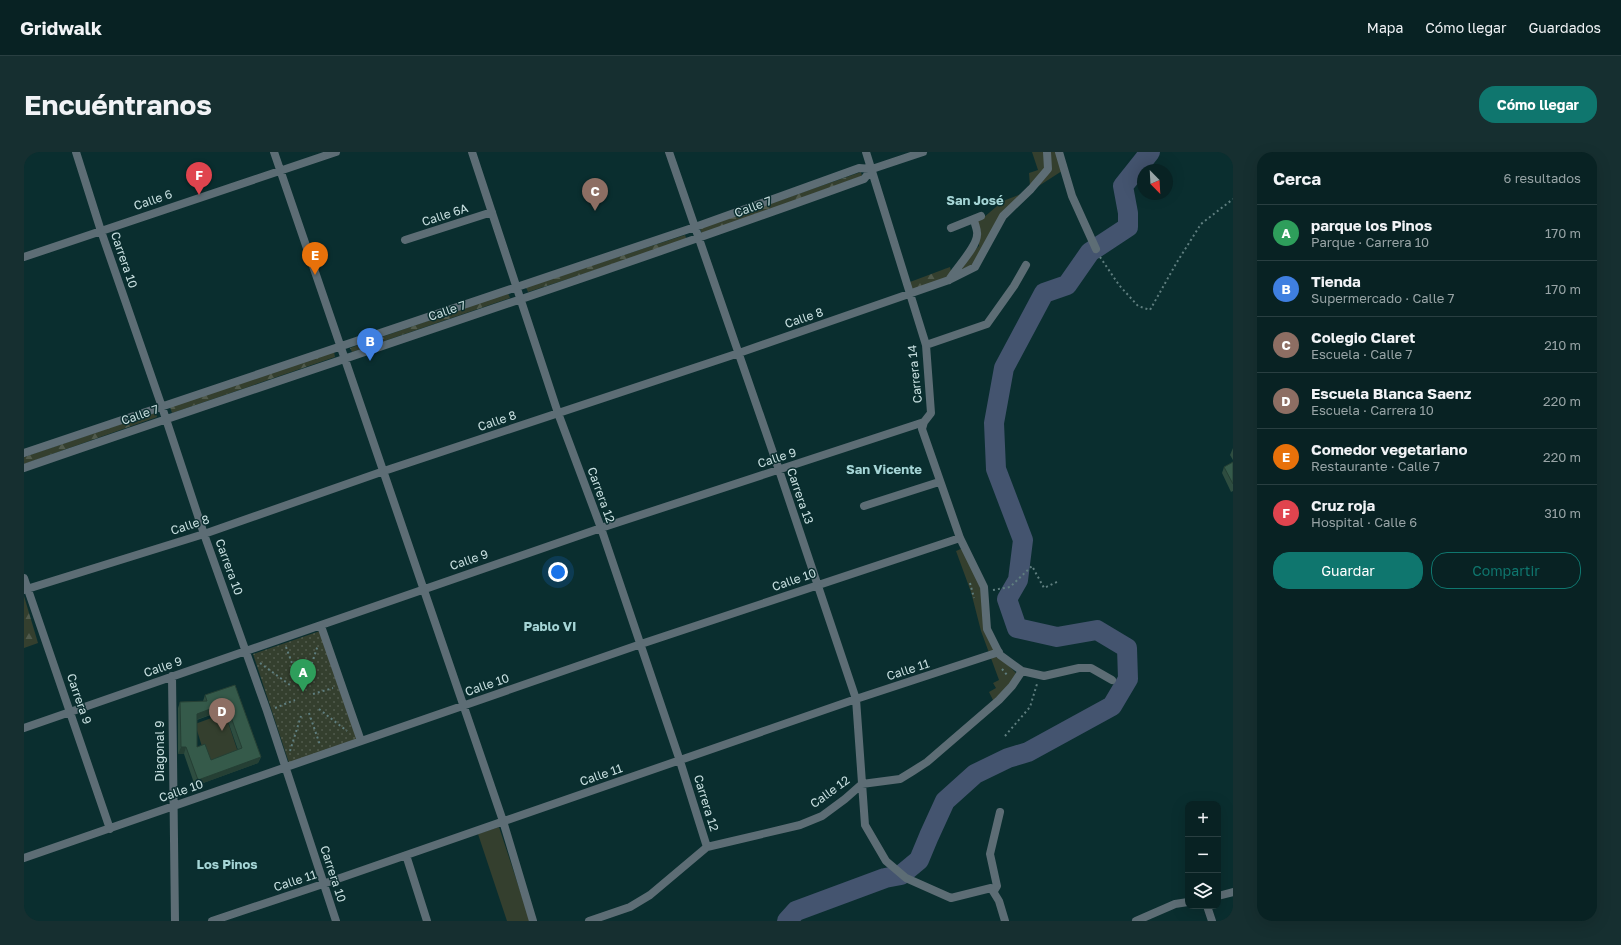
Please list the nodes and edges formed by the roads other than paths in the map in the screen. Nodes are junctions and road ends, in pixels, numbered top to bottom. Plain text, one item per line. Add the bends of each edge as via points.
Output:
1 (76, 152) edge
2 (274, 152) edge
3 (336, 152) edge
4 (472, 152) edge
5 (669, 152) edge
6 (866, 152) edge
7 (923, 152) edge
8 (1047, 152) edge
9 (1059, 152) edge
10 (872, 169) junction
11 (280, 170) junction
12 (492, 212) junction
13 (695, 227) junction
14 (951, 228) dead end
15 (101, 231) junction
16 (699, 239) junction
17 (405, 240) dead end
18 (1096, 249) road end
19 (24, 258) edge
20 (1026, 265) dead end
21 (949, 280) junction
22 (517, 287) junction
23 (910, 294) junction
24 (521, 298) junction
25 (926, 345) junction
26 (342, 346) junction
27 (739, 353) junction
28 (346, 358) junction
29 (162, 407) junction
30 (558, 413) junction
31 (166, 419) junction
32 (924, 422) junction
33 (24, 453) edge
34 (24, 468) edge
35 (779, 470) junction
36 (384, 471) junction
37 (940, 482) junction
38 (864, 506) dead end
39 (601, 528) junction
40 (204, 534) junction
41 (960, 538) junction
42 (24, 578) edge
43 (818, 584) junction
44 (423, 589) junction
45 (26, 590) edge
46 (322, 628) junction
47 (641, 644) junction
48 (246, 652) junction
49 (1000, 654) junction
50 (1022, 671) junction
51 (172, 676) junction
52 (1112, 680) dead end
53 (856, 700) junction
54 (464, 706) junction
55 (70, 712) junction
56 (24, 728) edge
57 (361, 742) junction
58 (680, 761) junction
59 (285, 768) junction
60 (862, 784) junction
61 (173, 807) junction
62 (1000, 812) dead end
63 (503, 821) junction
64 (110, 829) junction
65 (707, 847) junction
66 (406, 855) junction
67 (24, 858) edge
68 (323, 884) junction
69 (994, 891) junction
70 (1233, 892) edge
71 (1221, 895) edge
72 (1185, 902) edge
73 (1208, 909) edge
74 (175, 921) edge
75 (212, 921) edge
76 (336, 921) edge
77 (427, 921) edge
78 (533, 921) edge
79 (589, 921) edge
80 (1005, 921) edge
81 (1136, 921) edge
82 (1212, 921) edge

1 - 15 street, Carrera 10
2 - 11 street
3 - 11 street, Calle 6
4 - 12 street, Carrera 12
5 - 13 street, Carrera 13
6 - 10 street, Carrera 14
7 - 10 street, Calle 7
8 - 21 street, Calle 8 via 1048,169 1003,216 975,267
9 - 18 street via 1072,196
10 - 13 street, Calle 7 via 859,168
10 - 16 street, Calle 7 via 864,179
10 - 23 street, Carrera 14
11 - 15 street, Calle 6
11 - 26 street
12 - 17 street, Calle 6A
12 - 22 street, Carrera 12
13 - 16 street, Carrera 13
13 - 22 street, Calle 7
14 - 21 street via 977,218 978,235 975,244
15 - 19 street, Calle 6
15 - 29 street, Carrera 10
16 - 24 street, Calle 7
16 - 27 street, Carrera 13
20 - 25 street via 987,324
21 - 23 street, Calle 8
22 - 24 street, Carrera 12
22 - 26 street, Calle 7
23 - 25 street, Carrera 14
23 - 27 street, Calle 8
24 - 28 street, Calle 7
24 - 30 street, Carrera 12
25 - 32 street, Carrera 14 via 931,413
26 - 28 street
26 - 29 street, Calle 7
27 - 30 street, Calle 8
27 - 35 street, Carrera 13
28 - 31 street, Calle 7
28 - 36 street
29 - 31 street, Carrera 10
29 - 33 street, Calle 7
30 - 36 street, Calle 8
30 - 39 street, Carrera 12
31 - 34 street, Calle 7
31 - 40 street, Carrera 10
32 - 35 street, Calle 9
32 - 37 street, Carrera 14 via 922,430
35 - 39 street, Calle 9
35 - 43 street, Carrera 13
36 - 40 street, Calle 8
36 - 44 street
37 - 38 street
37 - 41 street, Carrera 14
39 - 44 street, Calle 9
39 - 47 street, Carrera 12
40 - 45 street, Calle 8
40 - 48 street, Carrera 10
41 - 43 street, Calle 10
41 - 49 street, Carrera 14 via 983,585 987,629
42 - 45 street, Carrera 9
43 - 47 street, Calle 10
43 - 53 street, Carrera 13
44 - 46 street, Calle 9
44 - 54 street
45 - 55 street, Carrera 9
46 - 48 street, Calle 9
46 - 57 street
47 - 54 street, Calle 10
47 - 58 street, Carrera 12
48 - 51 street, Calle 9
48 - 59 street, Carrera 10
49 - 50 street
49 - 53 street, Calle 11
50 - 52 street via 1044,676 1079,668 1091,668
50 - 60 street, Calle 12 via 999,700 913,772 900,779
51 - 55 street, Calle 9
51 - 61 street, Diagonal 9
53 - 58 street, Calle 11
53 - 60 street, Carrera 13
54 - 57 street, Calle 10
54 - 63 street
55 - 56 street, Calle 9
55 - 64 street, Carrera 9
57 - 59 street, Calle 10
58 - 63 street, Calle 11
58 - 65 street, Carrera 12
59 - 61 street, Calle 10
59 - 68 street, Carrera 10
60 - 65 street, Calle 12 via 822,816 800,825
60 - 69 street, Carrera 13 via 865,825 886,862 898,872 951,898 991,888
61 - 64 street, Calle 10
61 - 74 street, Diagonal 9
62 - 69 street via 990,854 997,886
63 - 66 street, Calle 11
63 - 78 street
64 - 67 street, Calle 10
65 - 79 street, Calle 12 via 650,895 630,907
66 - 68 street, Calle 11
66 - 77 street
68 - 75 street, Calle 11
68 - 76 street, Carrera 10
69 - 80 street
70 - 71 street
72 - 81 street
73 - 82 street

